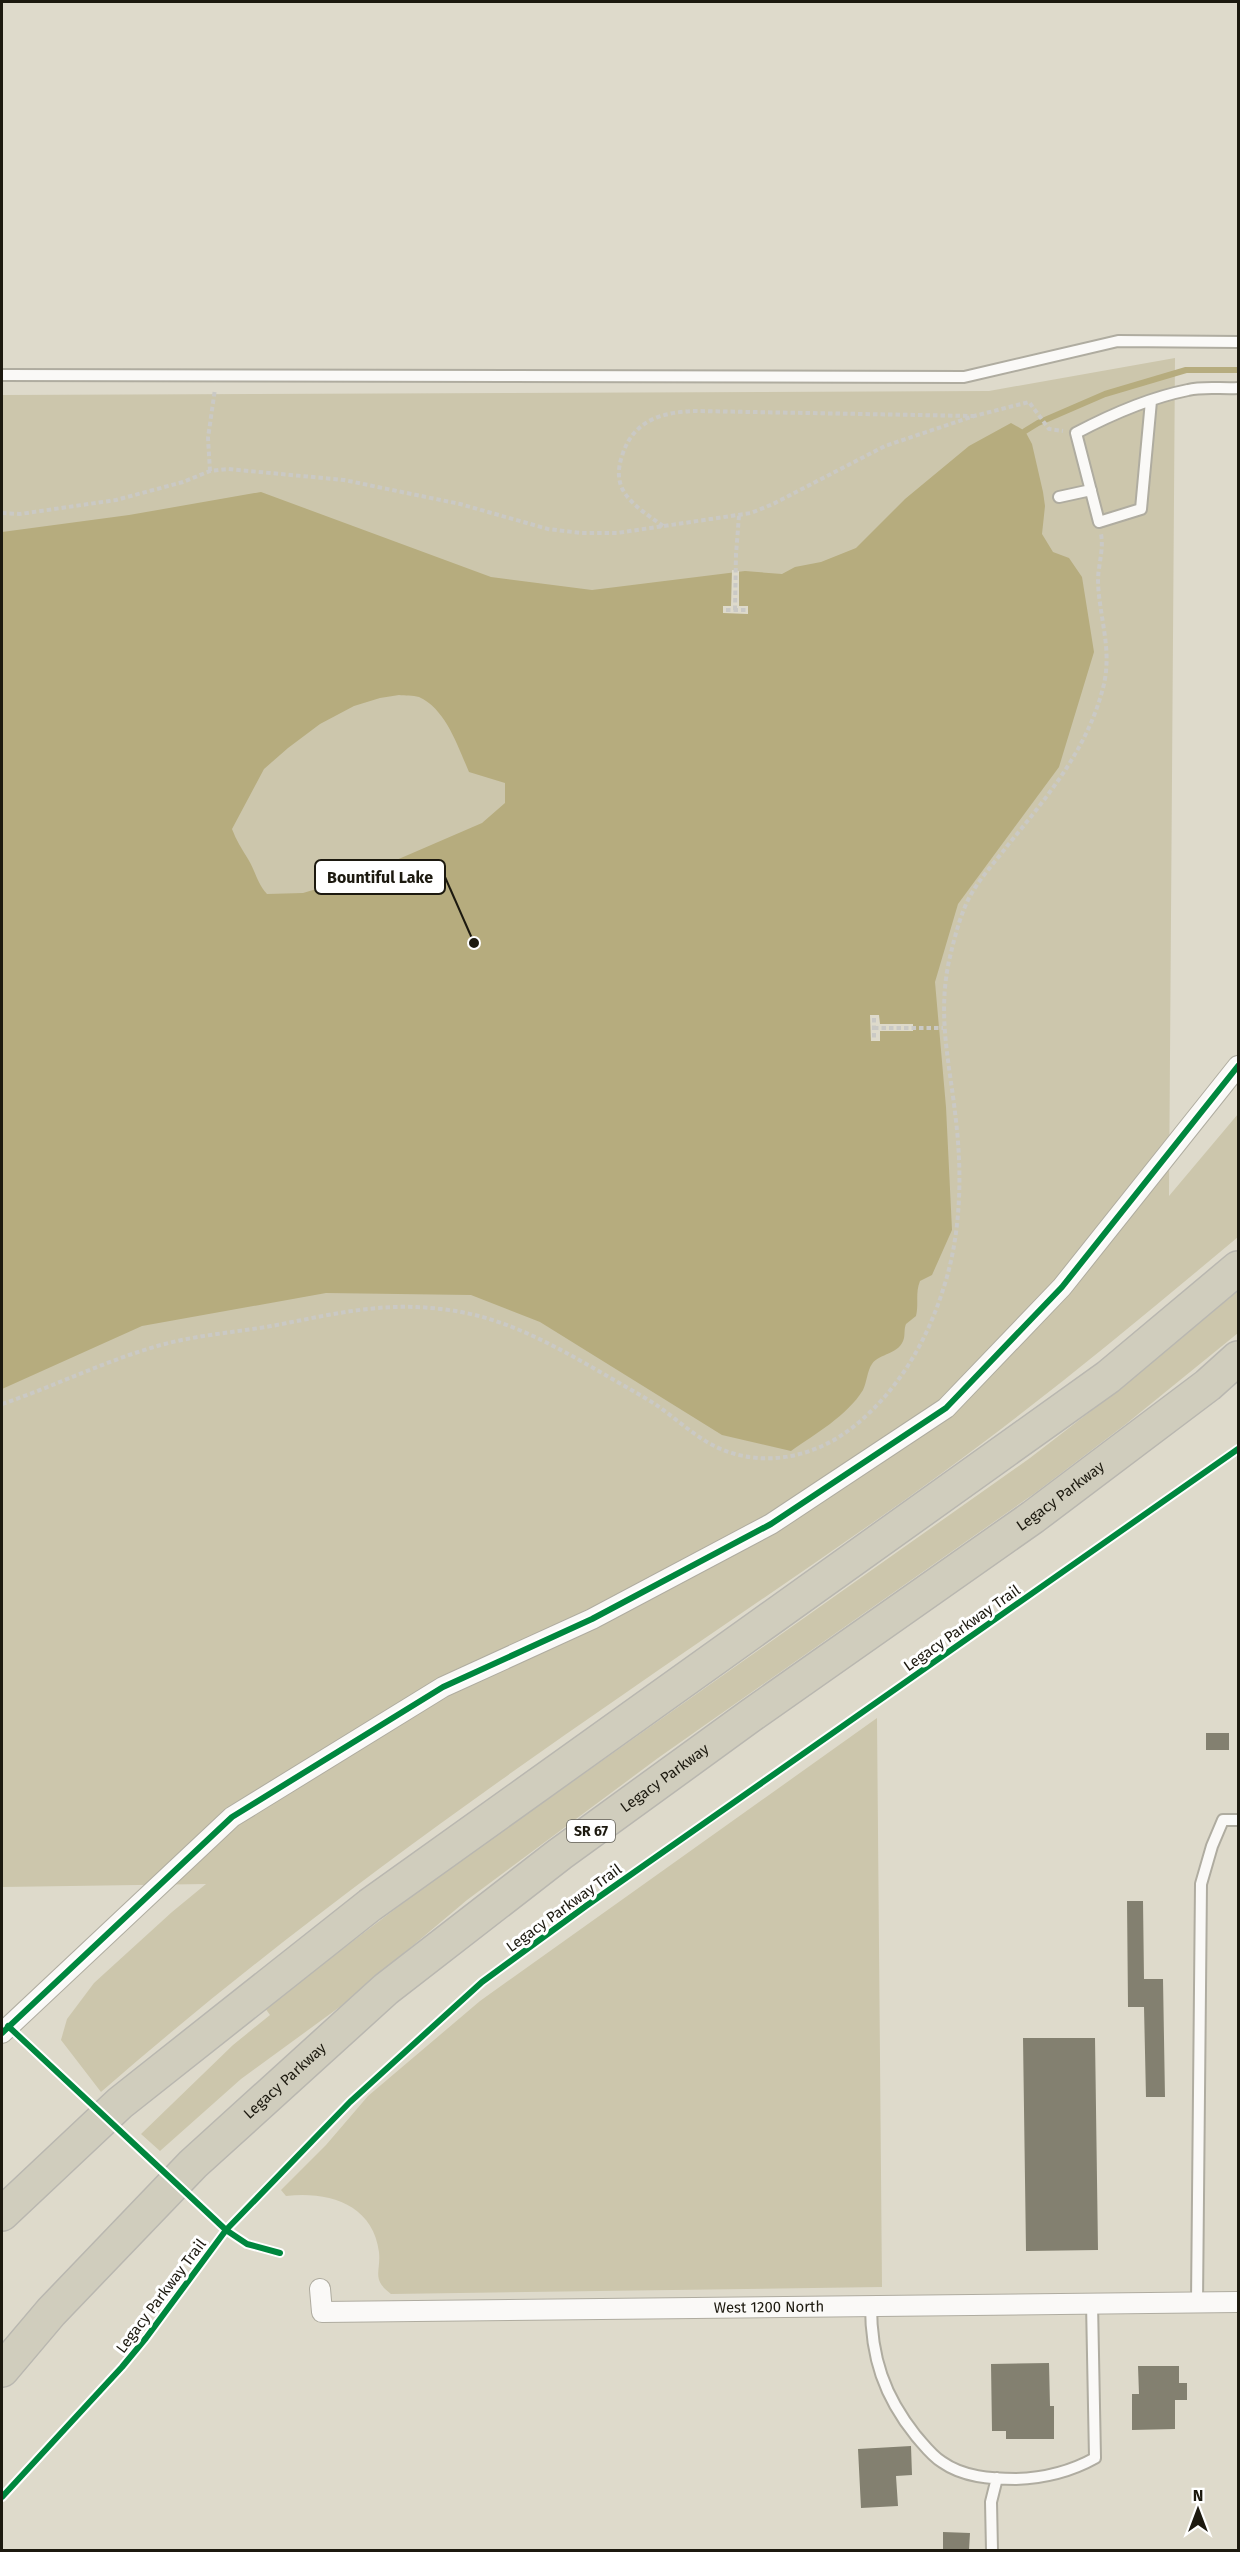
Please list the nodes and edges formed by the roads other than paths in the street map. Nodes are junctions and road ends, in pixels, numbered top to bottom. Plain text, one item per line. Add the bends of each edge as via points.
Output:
1 (1239, 342) edge
2 (2, 375) edge
3 (1239, 388) edge
4 (1151, 401) junction
5 (1090, 490) junction
6 (1059, 497) dead end
7 (1239, 1066) edge
8 (1239, 1268) edge
9 (1239, 1358) edge
10 (1239, 1820) edge
11 (2, 2033) edge
12 (2, 2214) edge
13 (320, 2289) dead end
14 (1197, 2302) junction
15 (1239, 2302) edge
16 (1092, 2303) junction
17 (871, 2306) junction
18 (2, 2370) edge
19 (997, 2478) junction
20 (992, 2550) edge

1 - 2 lane via 1118,341 964,377
3 - 4 lane via 1189,389
4 - 5 lane via 1119,411 1076,433
4 - 5 lane via 1141,509 1099,522
5 - 6 lane
7 - 11 street via 1062,1287 946,1408 771,1524 592,1618 443,1687 232,1817
8 - 12 highway via 1108,1377 370,1905 120,2103
9 - 18 highway, Legacy Parkway / SR 67 via 1033,1517 560,1854 386,1989 193,2163 51,2312
10 - 14 lane via 1223,1820 1201,1884
13 - 17 street, West 1200 North via 322,2312
14 - 15 street, West 1200 North
14 - 16 street, West 1200 North
16 - 17 street, West 1200 North
16 - 19 lane via 1095,2458 1056,2474 1027,2479
17 - 19 lane via 874,2351 895,2409 941,2462 960,2471
19 - 20 lane via 991,2502

